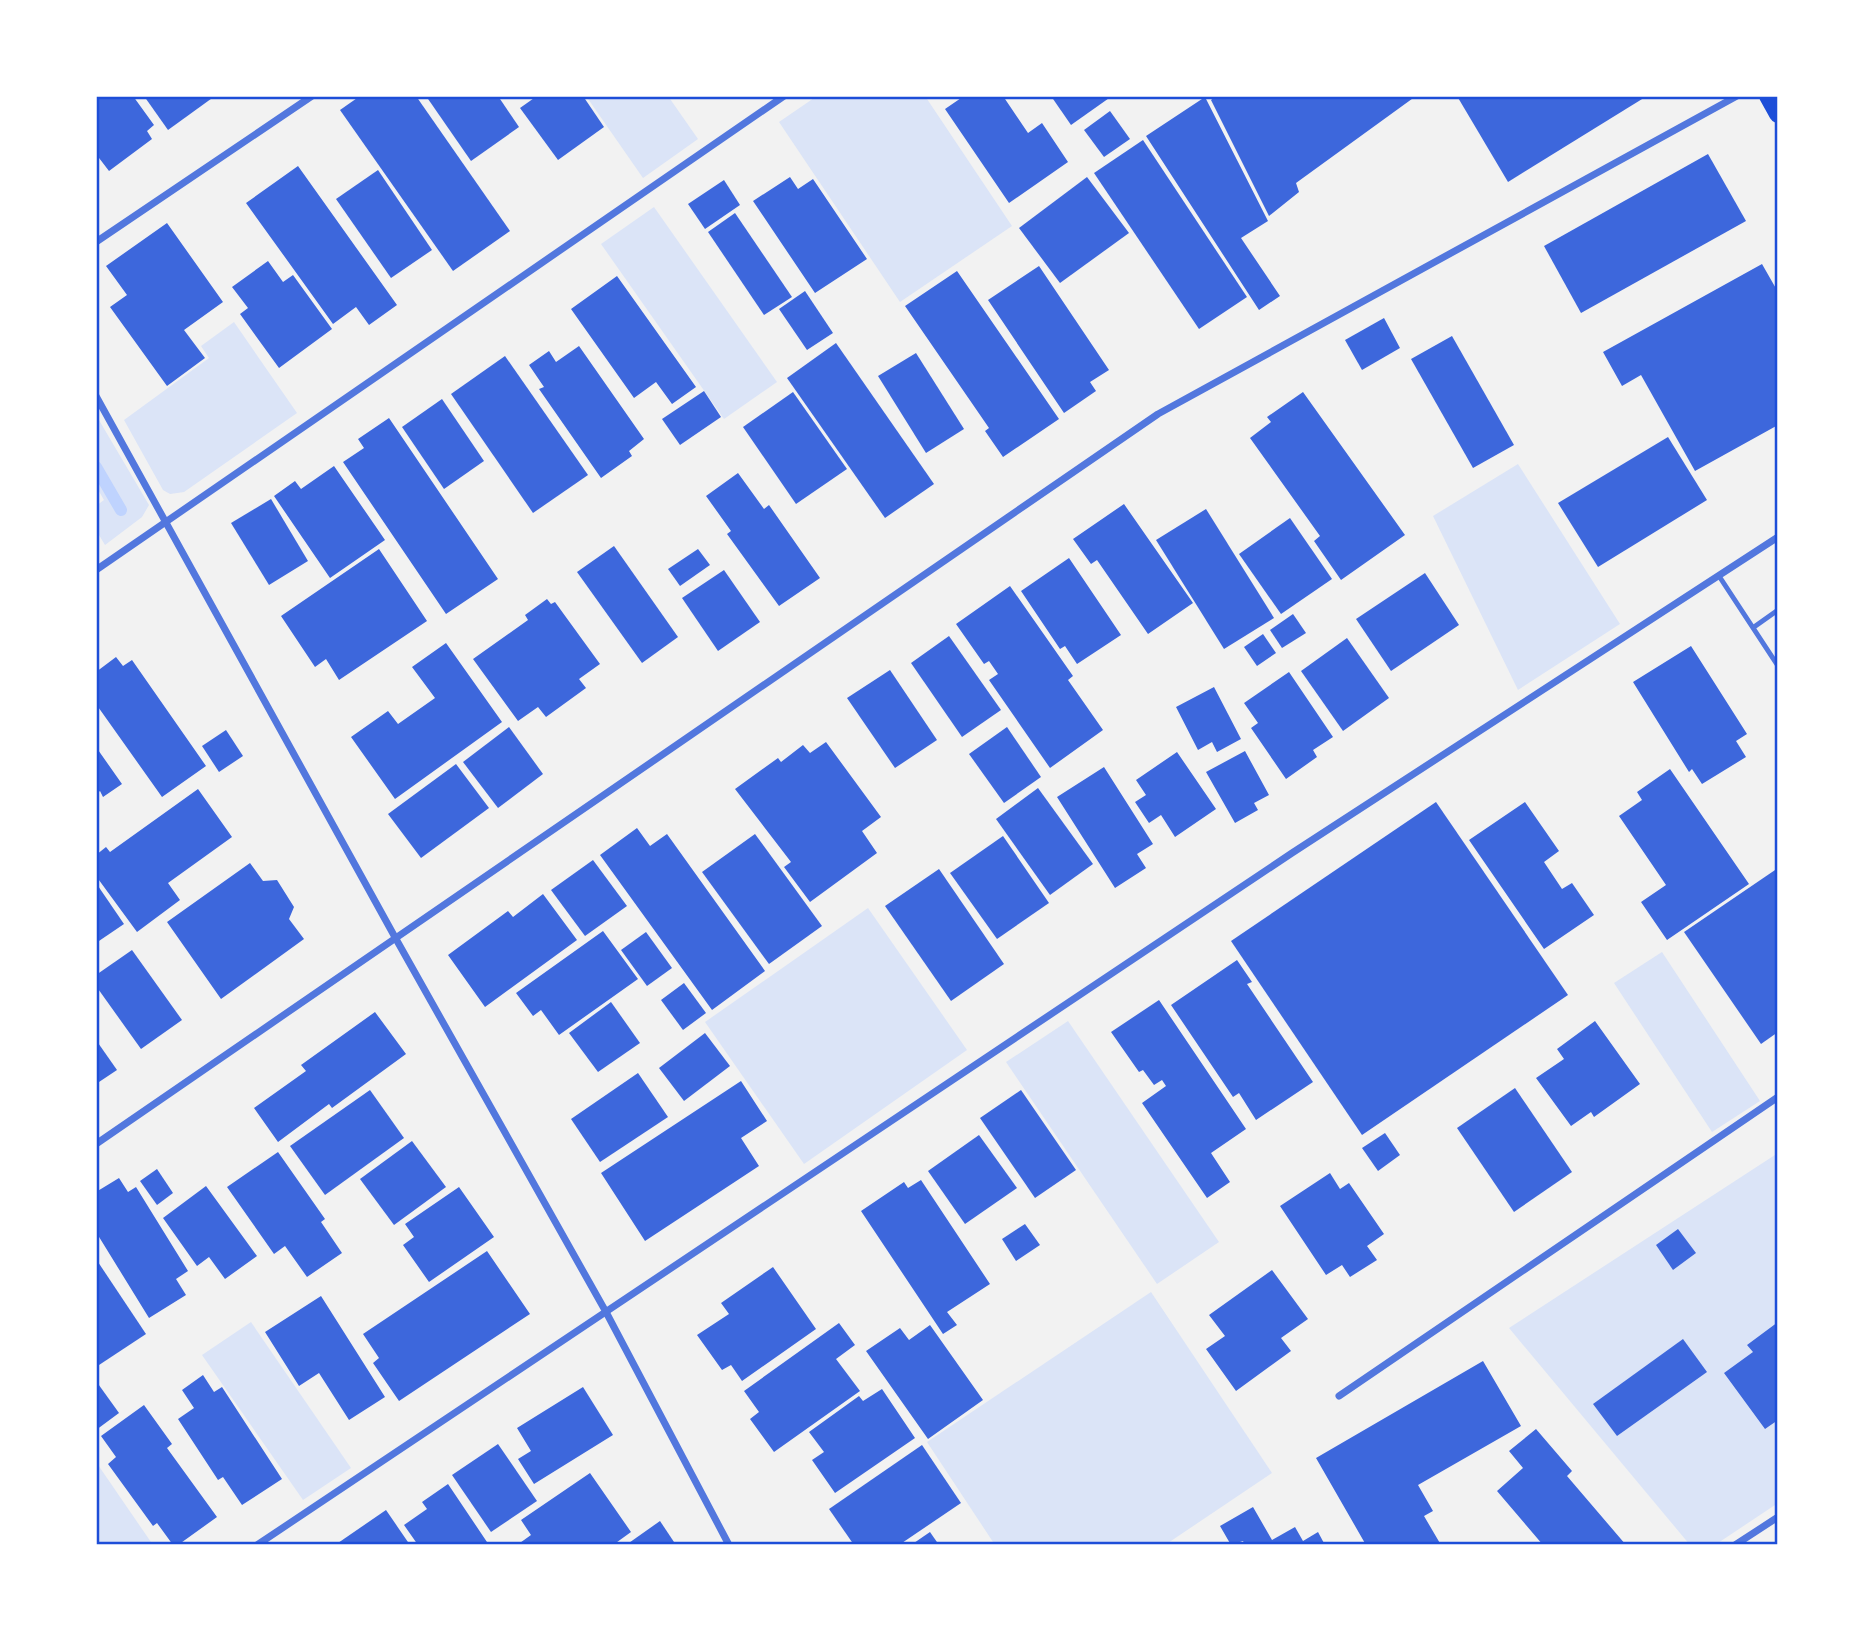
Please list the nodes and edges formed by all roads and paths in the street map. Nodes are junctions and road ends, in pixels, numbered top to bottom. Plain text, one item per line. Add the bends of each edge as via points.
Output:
1 (312, 96) edge
2 (785, 96) edge
3 (1737, 96) edge
4 (1768, 96) edge
5 (1778, 114) edge
6 (96, 242) edge
7 (96, 396) edge
8 (167, 522) junction
9 (1778, 537) edge
10 (96, 570) edge
11 (1719, 576) junction
12 (1778, 610) edge
13 (1754, 627) junction
14 (1778, 666) edge
15 (396, 939) junction
16 (1778, 1097) edge
17 (96, 1144) edge
18 (606, 1312) junction
19 (1339, 1396) dead end
20 (1778, 1517) edge
21 (257, 1545) edge
22 (729, 1545) edge
23 (1735, 1545) edge

1 - 6 street
2 - 8 street
3 - 15 street via 1158,414
4 - 5 main road
7 - 8 street
8 - 10 street
8 - 15 street
9 - 11 street
11 - 13 lane
11 - 18 street via 1281,861
12 - 13 lane
13 - 14 lane
15 - 17 street
15 - 18 street
16 - 19 street
18 - 21 street
18 - 22 street
20 - 23 street

